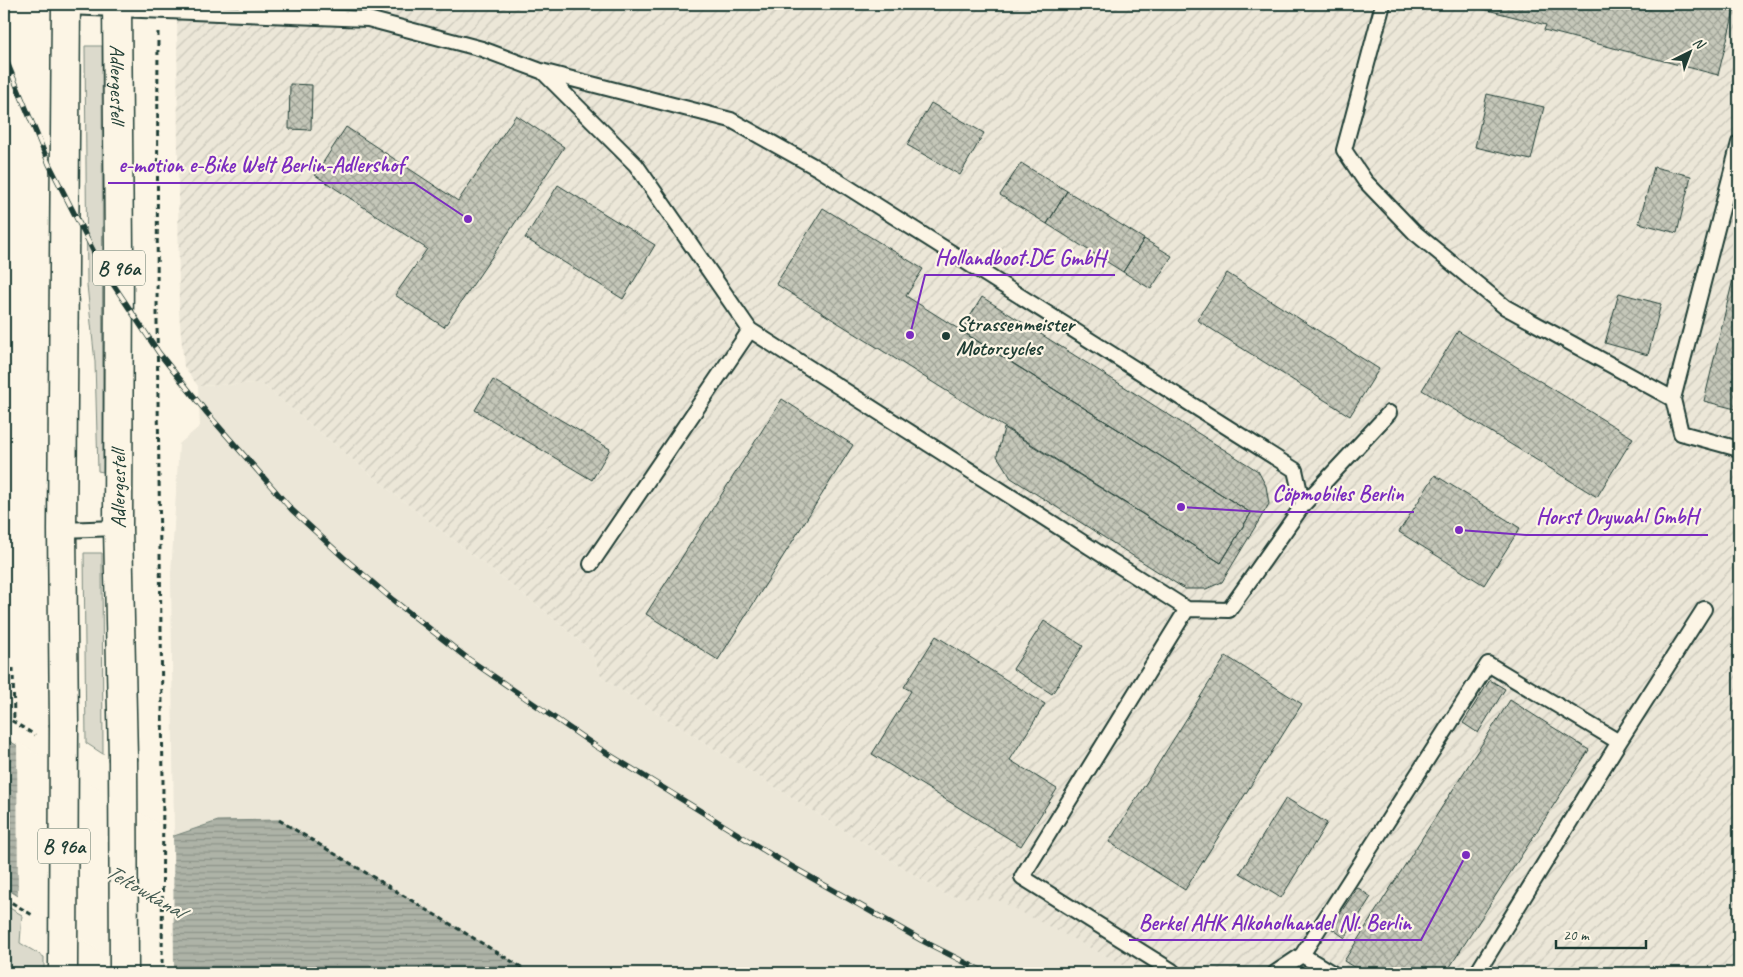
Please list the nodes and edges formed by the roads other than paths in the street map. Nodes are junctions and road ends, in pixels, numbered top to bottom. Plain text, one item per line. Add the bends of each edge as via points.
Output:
1 (1383, 4) edge
2 (66, 5) edge
3 (117, 6) edge
4 (541, 71) junction
5 (1739, 143) edge
6 (1737, 161) edge
7 (750, 330) junction
8 (1673, 399) junction
9 (1389, 413) dead end
10 (1739, 449) edge
11 (1303, 505) junction
12 (118, 528) junction
13 (62, 530) junction
14 (590, 564) dead end
15 (1704, 608) dead end
16 (1187, 609) junction
17 (1618, 742) junction
18 (1302, 955) junction
19 (63, 970) edge
20 (124, 973) edge
21 (1174, 973) edge
22 (1275, 973) edge
23 (1332, 973) edge
24 (1477, 973) edge

1 - 8 lane via 1344,150 1365,181 1414,232 1505,307
2 - 3 lane
2 - 13 main road, B 96a
3 - 4 lane via 158,12 368,19 482,49
3 - 12 main road, Adlergestell / B 96a
4 - 7 lane via 636,165
4 - 11 lane via 731,120 819,168 1295,470
5 - 6 lane
6 - 8 lane
7 - 14 lane
7 - 16 lane
8 - 10 lane via 1681,433
9 - 11 lane
11 - 16 lane via 1229,610
12 - 13 lane
12 - 20 main road, Adlergestell / B 96a, bridge
13 - 19 main road, B 96a, bridge
15 - 17 lane
16 - 21 lane via 1022,877
17 - 18 lane via 1488,664
17 - 24 lane
18 - 22 lane
18 - 23 lane

